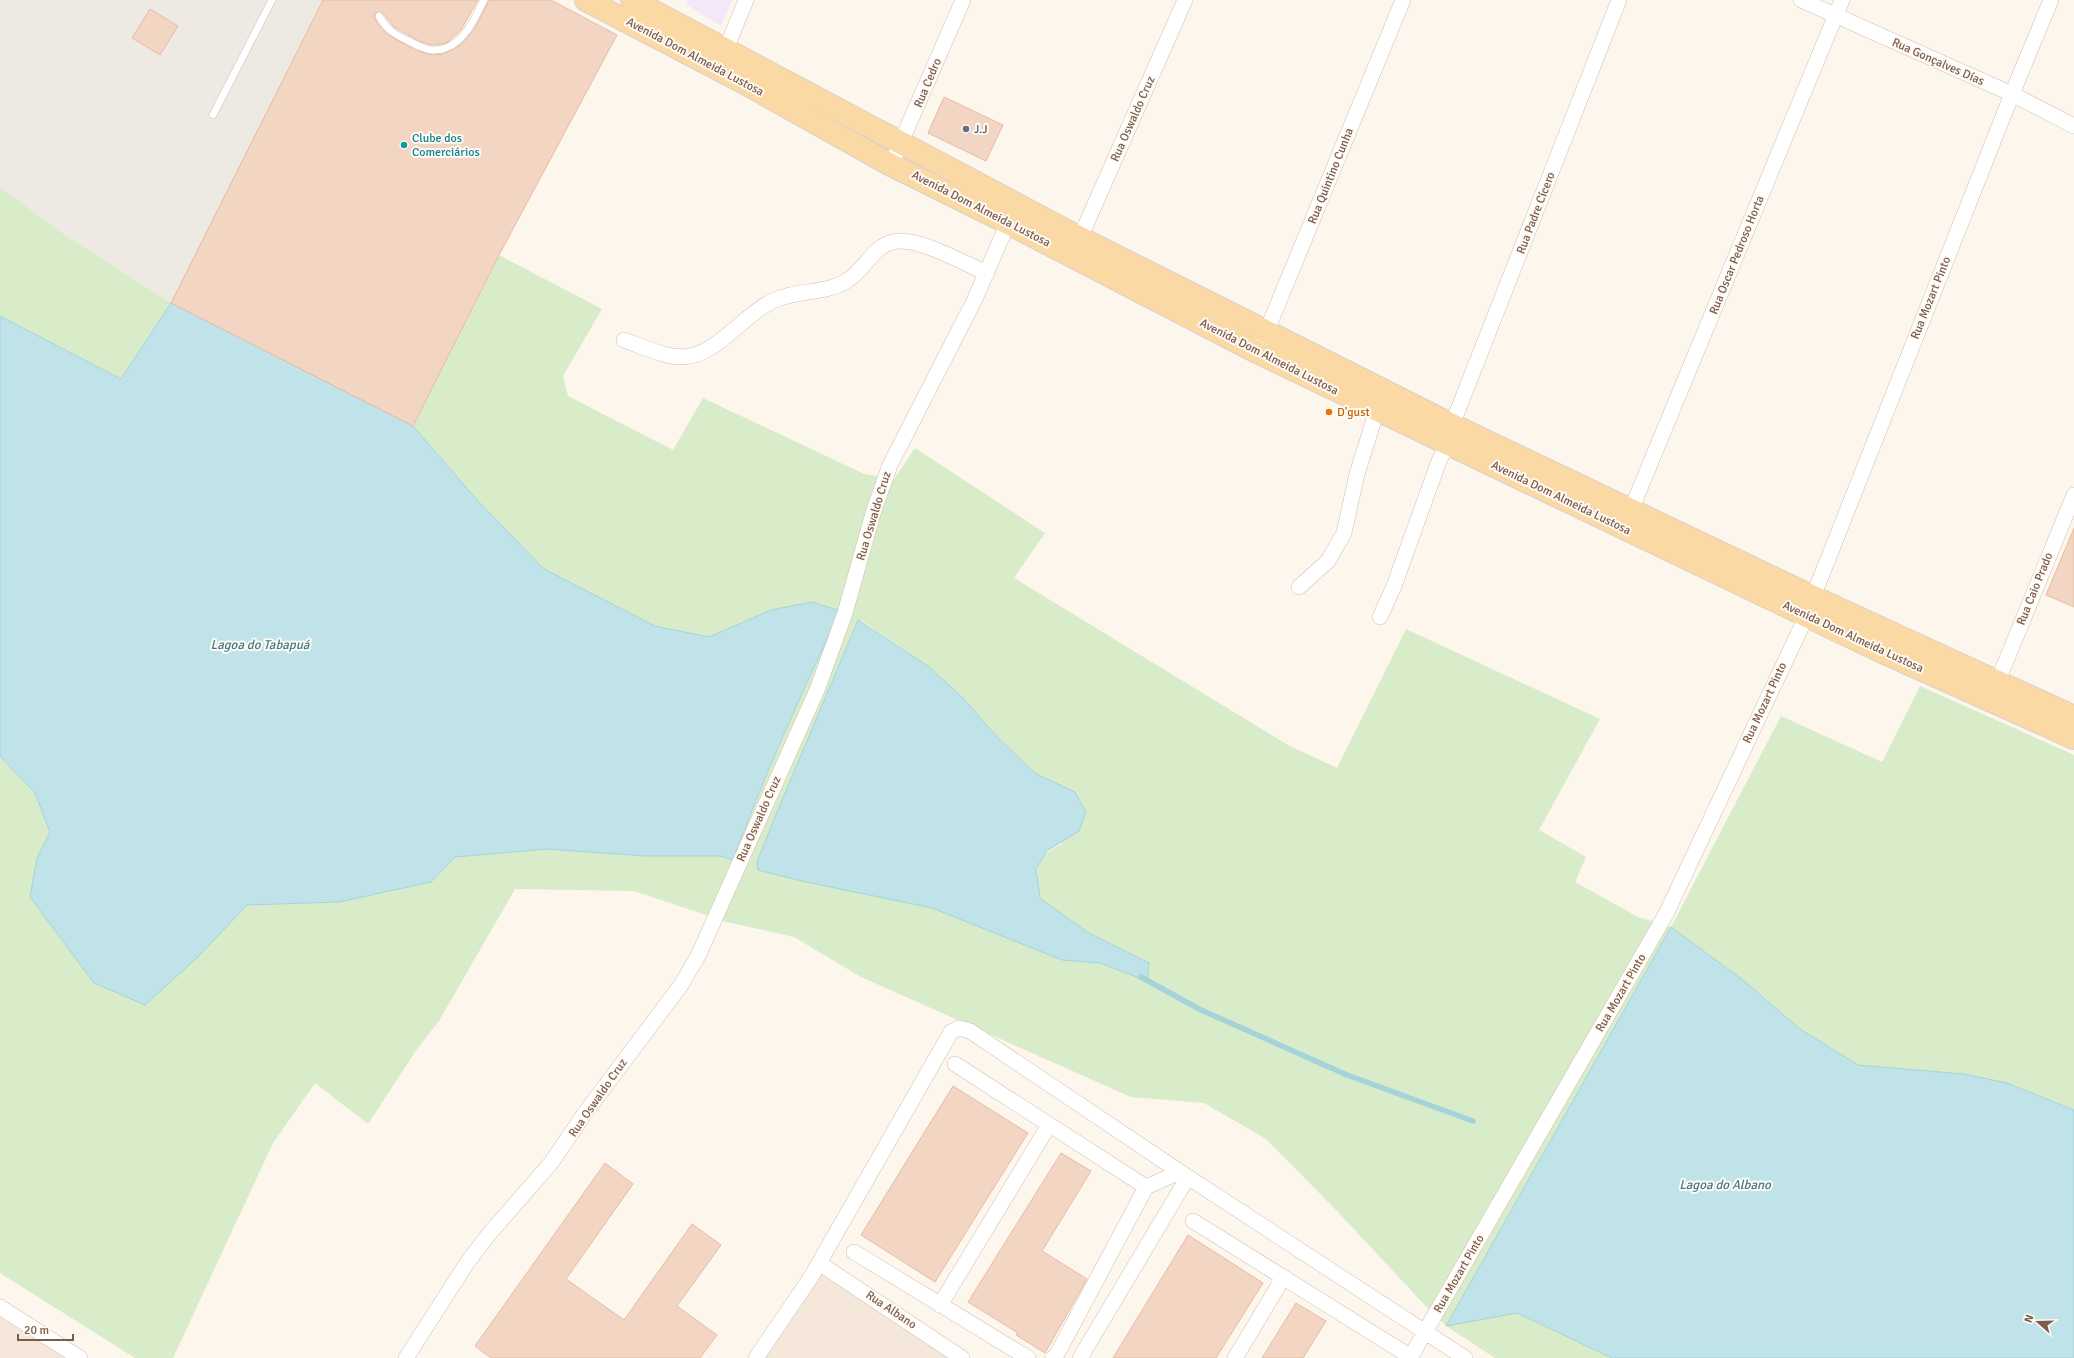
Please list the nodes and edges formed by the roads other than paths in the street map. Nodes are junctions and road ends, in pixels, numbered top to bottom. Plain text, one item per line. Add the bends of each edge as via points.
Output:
1 (272, 0) edge
2 (484, 0) edge
3 (586, 0) edge
4 (632, 0) edge
5 (746, 0) edge
6 (963, 0) edge
7 (1185, 0) edge
8 (1403, 0) edge
9 (1619, 0) edge
10 (1801, 0) edge
11 (1842, 0) edge
12 (2051, 0) edge
13 (379, 16) dead end
14 (1835, 17) junction
15 (726, 49) junction
16 (2012, 94) junction
17 (213, 115) dead end
18 (2074, 126) edge
19 (902, 144) junction
20 (891, 165) junction
21 (1008, 223) junction
22 (1080, 238) junction
23 (986, 273) junction
24 (1267, 332) junction
25 (624, 340) dead end
26 (1257, 352) junction
27 (1378, 410) junction
28 (1450, 434) junction
29 (2074, 495) edge
30 (1632, 510) junction
31 (1299, 587) dead end
32 (1810, 606) junction
33 (1380, 617) dead end
34 (1878, 639) junction
35 (1997, 683) junction
36 (2074, 717) edge
37 (2074, 738) edge
38 (955, 1064) dead end
39 (1049, 1125) junction
40 (1184, 1175) junction
41 (1146, 1187) junction
42 (1193, 1221) dead end
43 (854, 1252) dead end
44 (819, 1263) junction
45 (1283, 1278) junction
46 (940, 1305) junction
47 (0, 1307) edge
48 (1426, 1332) junction
49 (1411, 1357) edge
50 (80, 1358) edge
51 (406, 1358) edge
52 (756, 1358) edge
53 (962, 1358) edge
54 (1028, 1358) edge
55 (1053, 1358) edge
56 (1080, 1358) edge
57 (1235, 1358) edge
58 (1465, 1358) edge

1 - 17 lane
2 - 13 lane via 465,33 446,48 432,50 403,39 385,27
3 - 20 main road, Avenida Dom Almeida Lustosa via 743,82
4 - 15 main road, Avenida Dom Almeida Lustosa
5 - 15 street
6 - 19 street, Rua Cedro
7 - 22 street, Rua Oswaldo Cruz
8 - 24 street, Rua Quintino Cunha
9 - 28 street, Rua Padre Cícero
10 - 14 street, Rua Gonçalves Días
11 - 14 street, Rua Oscar Pedroso Horta
12 - 16 street, Rua Mozart Pinto
14 - 16 street, Rua Gonçalves Días
14 - 30 street, Rua Oscar Pedroso Horta
15 - 19 main road, Avenida Dom Almeida Lustosa
16 - 18 street, Rua Gonçalves Días
16 - 32 street, Rua Mozart Pinto
19 - 20 street, Rua Cedro
19 - 22 main road, Avenida Dom Almeida Lustosa
20 - 21 main road, Avenida Dom Almeida Lustosa
21 - 23 street, Rua Oswaldo Cruz
21 - 26 main road, Avenida Dom Almeida Lustosa
22 - 24 main road, Avenida Dom Almeida Lustosa
23 - 25 street via 919,243 900,240 887,243 875,251 858,272 836,286 774,300 700,355 682,358 666,355
23 - 51 street, Rua Oswaldo Cruz via 931,388 890,465 874,510 846,613 817,690 698,956 681,985 585,1113 551,1163 467,1263
24 - 26 street, Rua Quintino Cunha
24 - 28 main road, Avenida Dom Almeida Lustosa
26 - 27 main road, Avenida Dom Almeida Lustosa
27 - 28 main road, Avenida Dom Almeida Lustosa
27 - 31 street via 1357,474 1344,533 1328,561
28 - 30 main road, Avenida Dom Almeida Lustosa
28 - 32 main road, Avenida Dom Almeida Lustosa
28 - 33 street, Rua Padre Cícero via 1394,586
29 - 35 street, Rua Caio Prado
30 - 32 main road, Avenida Dom Almeida Lustosa
32 - 34 main road, Avenida Dom Almeida Lustosa
32 - 48 street, Rua Mozart Pinto via 1666,914
34 - 35 main road, Avenida Dom Almeida Lustosa
34 - 37 main road, Avenida Dom Almeida Lustosa
35 - 36 main road, Avenida Dom Almeida Lustosa
38 - 39 street
39 - 41 street
39 - 46 street
40 - 41 street
40 - 44 street via 970,1031 960,1028 952,1032
40 - 48 street
40 - 56 street
41 - 55 street
42 - 45 street
43 - 46 street
44 - 52 street
44 - 53 street, Rua Albano
45 - 49 street
45 - 57 street
46 - 54 street
47 - 50 street
48 - 49 street, Rua Mozart Pinto
48 - 58 street

